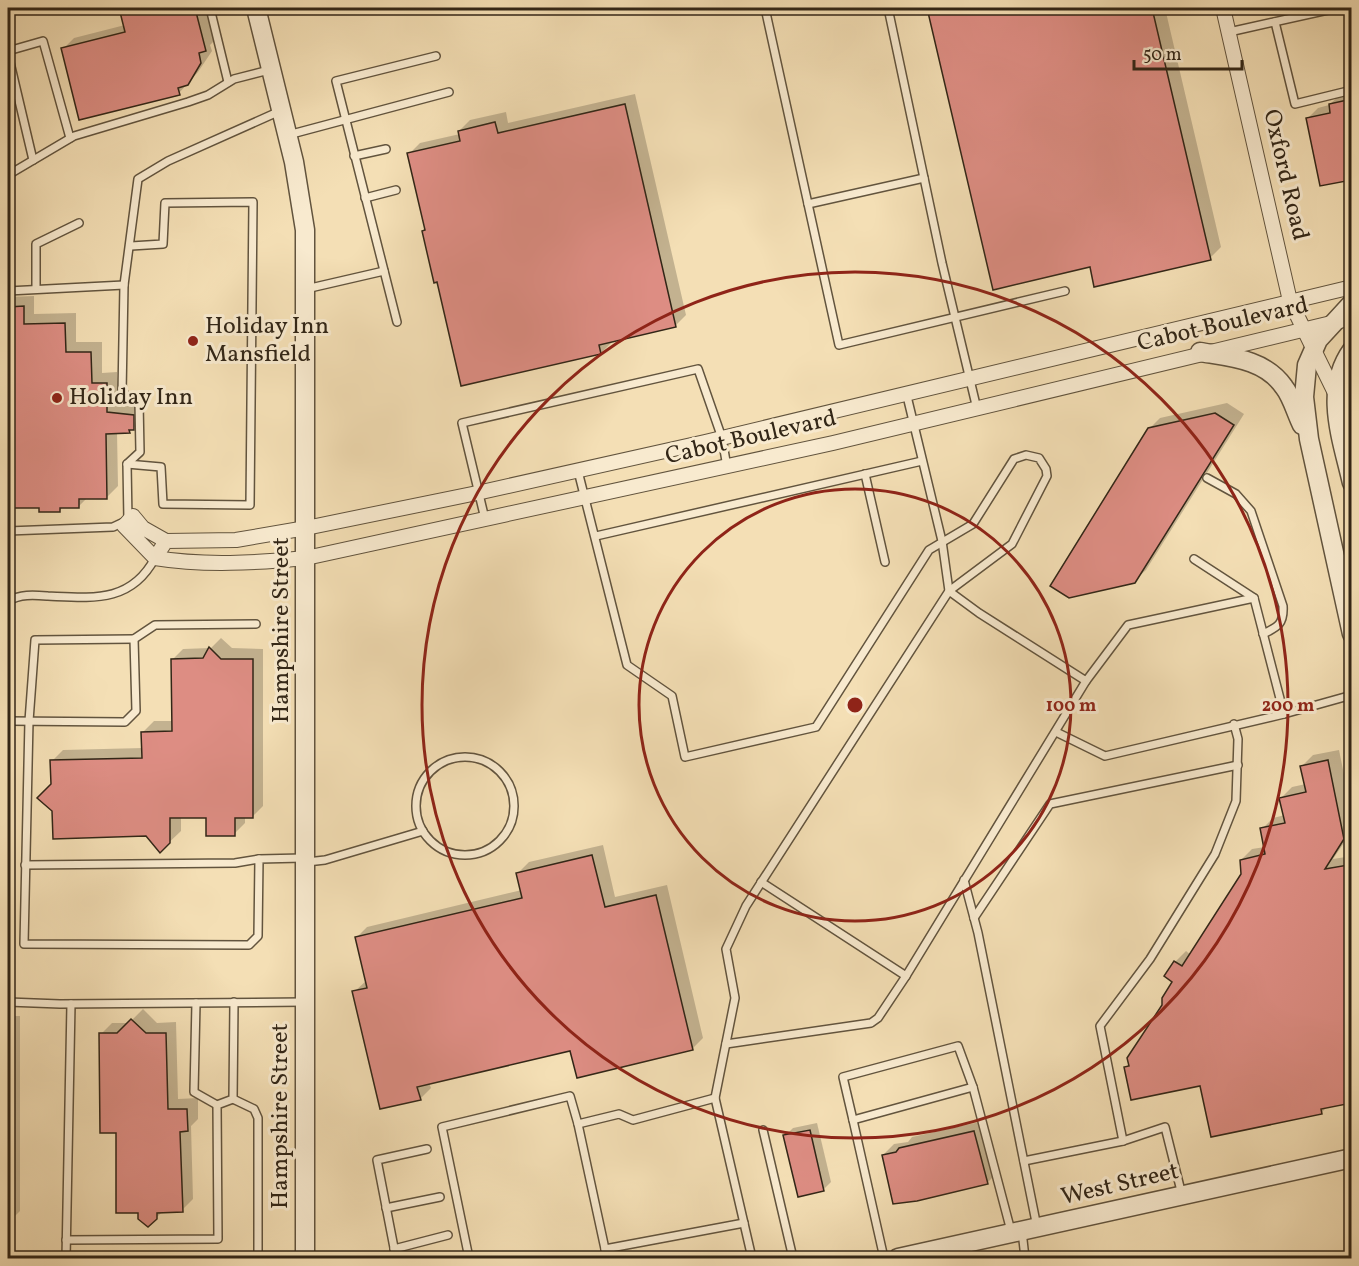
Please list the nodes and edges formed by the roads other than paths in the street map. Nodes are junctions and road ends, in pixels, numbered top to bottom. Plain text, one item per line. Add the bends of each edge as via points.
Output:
1 (210, 8) edge
2 (256, 8) edge
3 (765, 8) edge
4 (888, 8) edge
5 (1223, 8) edge
6 (1337, 8) edge
7 (1275, 22) junction
8 (1229, 32) junction
9 (8, 52) edge
10 (436, 56) dead end
11 (271, 69) junction
12 (228, 82) junction
13 (1352, 90) edge
14 (449, 92) dead end
15 (282, 110) junction
16 (346, 118) junction
17 (288, 135) junction
18 (70, 138) junction
19 (386, 149) dead end
20 (354, 156) junction
21 (33, 160) junction
22 (8, 175) edge
23 (924, 178) junction
24 (396, 190) dead end
25 (365, 198) junction
26 (808, 204) junction
27 (79, 223) dead end
28 (131, 246) junction
29 (384, 271) junction
30 (124, 285) junction
31 (1352, 287) edge
32 (36, 289) junction
33 (306, 289) junction
34 (8, 291) edge
35 (1065, 291) dead end
36 (1290, 301) junction
37 (1352, 303) edge
38 (1352, 318) edge
39 (954, 319) junction
40 (397, 322) dead end
41 (1332, 322) junction
42 (1303, 328) junction
43 (1313, 349) junction
44 (1352, 350) edge
45 (1200, 352) junction
46 (969, 377) junction
47 (906, 392) junction
48 (1335, 393) junction
49 (977, 409) junction
50 (913, 424) junction
51 (722, 438) junction
52 (1309, 439) junction
53 (922, 461) junction
54 (127, 464) junction
55 (727, 467) junction
56 (579, 471) junction
57 (865, 474) junction
58 (1207, 478) dead end
59 (1352, 483) edge
60 (477, 493) junction
61 (586, 497) junction
62 (485, 519) junction
63 (128, 520) junction
64 (306, 528) junction
65 (8, 531) edge
66 (596, 536) junction
67 (166, 541) junction
68 (942, 541) junction
69 (154, 558) junction
70 (306, 558) junction
71 (1194, 559) dead end
72 (885, 562) dead end
73 (950, 591) junction
74 (1254, 598) junction
75 (1347, 598) edge
76 (8, 602) edge
77 (256, 624) dead end
78 (1263, 634) junction
79 (1352, 634) edge
80 (134, 639) junction
81 (1086, 681) junction
82 (1352, 695) edge
83 (1284, 714) junction
84 (8, 721) edge
85 (29, 721) junction
86 (1234, 724) junction
87 (1056, 732) junction
88 (1238, 765) junction
89 (423, 831) junction
90 (259, 859) junction
91 (305, 860) junction
92 (25, 866) junction
93 (964, 880) junction
94 (761, 882) junction
95 (974, 918) junction
96 (906, 976) junction
97 (8, 1002) edge
98 (234, 1002) junction
99 (305, 1002) junction
100 (196, 1003) junction
101 (71, 1004) junction
102 (726, 1044) junction
103 (974, 1088) junction
104 (715, 1098) junction
105 (233, 1099) junction
106 (217, 1105) junction
107 (853, 1120) junction
108 (578, 1124) junction
109 (763, 1130) dead end
110 (1123, 1141) junction
111 (427, 1149) dead end
112 (1352, 1158) edge
113 (1024, 1161) junction
114 (1182, 1195) junction
115 (440, 1197) dead end
116 (387, 1208) junction
117 (744, 1223) junction
118 (1024, 1231) junction
119 (448, 1235) dead end
120 (66, 1240) junction
121 (394, 1249) junction
122 (605, 1249) junction
123 (258, 1252) dead end
124 (66, 1258) edge
125 (305, 1258) edge
126 (396, 1258) edge
127 (469, 1258) edge
128 (606, 1258) edge
129 (752, 1258) edge
130 (793, 1258) edge
131 (884, 1258) edge
132 (898, 1258) edge
133 (1025, 1258) edge

1 - 12 lane
2 - 11 street, Hampshire Street
3 - 26 lane
4 - 23 lane
5 - 8 street, Oxford Road
6 - 7 lane
7 - 8 lane
7 - 13 lane via 1295,104
8 - 36 street, Oxford Road
9 - 18 lane via 43,41
9 - 21 lane
10 - 16 lane via 336,81
11 - 12 lane
11 - 15 street, Hampshire Street
12 - 18 lane via 188,102
14 - 16 lane
15 - 17 street, Hampshire Street
15 - 28 lane via 168,161 138,179
16 - 17 lane
16 - 20 lane
17 - 33 street, Hampshire Street via 305,230
18 - 21 lane
19 - 20 lane
20 - 25 lane
21 - 22 lane
23 - 26 lane
23 - 39 lane
24 - 25 lane
25 - 29 lane
26 - 39 lane via 839,345
27 - 32 lane via 36,244
28 - 30 lane
28 - 54 lane via 163,244 165,203 253,202 250,505 163,504 161,467
29 - 33 lane
29 - 40 lane
30 - 32 lane
30 - 54 lane via 122,393 139,402 140,441 140,452
31 - 36 street, Cabot Boulevard
32 - 34 lane
33 - 64 street, Hampshire Street
35 - 39 lane
36 - 42 street, Oxford Road
36 - 46 street, Cabot Boulevard
37 - 41 street
38 - 41 street, Cabot Boulevard
39 - 46 lane
41 - 42 street, Cabot Boulevard
41 - 43 street
42 - 43 street, Oxford Road
42 - 45 street, Cabot Boulevard
43 - 48 street, Oxford Road
43 - 52 street via 1304,397
44 - 48 street via 1339,373
45 - 49 street, Cabot Boulevard
45 - 52 street via 1244,359 1274,376 1285,388
46 - 47 street, Cabot Boulevard
46 - 49 lane
47 - 50 lane
47 - 51 street, Cabot Boulevard
48 - 59 street
49 - 50 street, Cabot Boulevard
50 - 53 lane
50 - 55 street, Cabot Boulevard
51 - 55 lane
51 - 56 street, Cabot Boulevard
51 - 60 lane via 698,369 462,423
52 - 75 street
53 - 57 lane
53 - 68 lane
54 - 63 lane
55 - 61 street, Cabot Boulevard
56 - 60 street, Cabot Boulevard
56 - 61 lane
57 - 66 lane
57 - 72 lane
58 - 78 lane via 1236,494 1251,511 1283,606 1284,619 1278,627
60 - 62 lane
60 - 64 street, Cabot Boulevard
61 - 62 street, Cabot Boulevard
61 - 66 lane
62 - 70 street, Cabot Boulevard
63 - 65 lane via 113,527
63 - 67 street via 133,516 143,528
63 - 69 street via 123,526
64 - 67 street, Cabot Boulevard via 236,540
64 - 70 street, Hampshire Street
66 - 68 lane via 627,665 672,696 685,757 816,727 929,550
67 - 69 street
68 - 73 lane
68 - 73 lane via 973,524 1014,459 1033,456 1043,463 1045,482 1012,543
69 - 70 street, Cabot Boulevard via 183,562
69 - 76 lane via 146,576 133,587 110,594 19,595
70 - 91 street, Hampshire Street
71 - 74 lane
73 - 81 lane
73 - 94 lane
74 - 78 lane
74 - 81 lane via 1128,625
75 - 79 street
77 - 80 lane via 155,625
78 - 83 lane
80 - 85 lane via 35,640
80 - 85 lane via 136,711 126,722
81 - 87 lane
82 - 83 lane
83 - 86 lane
84 - 85 lane
85 - 92 lane
86 - 87 lane via 1105,756
86 - 88 lane
87 - 93 lane
88 - 95 lane via 1050,804
88 - 110 lane via 1236,801 1215,854 1150,959 1100,1026
89 - 89 lane via 431,841 452,853 488,850 512,823 514,798 510,787 495,767 485,761 461,758 443,763 429,774 418,796 417,814
89 - 91 lane via 325,860
90 - 91 lane
90 - 92 lane via 235,863
90 - 92 lane via 258,936 249,945 24,945
91 - 99 street, Hampshire Street
93 - 95 lane
93 - 96 lane
94 - 96 lane
94 - 102 lane via 726,949 735,998
95 - 113 lane
96 - 102 lane via 871,1023
97 - 101 lane
98 - 99 lane
98 - 100 lane
98 - 105 lane
99 - 125 street, Hampshire Street
100 - 101 lane
100 - 106 lane via 194,1092
101 - 120 lane
102 - 104 lane
103 - 107 lane
103 - 107 lane via 958,1046 843,1077
103 - 118 lane
104 - 108 lane via 633,1120 619,1114
104 - 117 lane
105 - 106 lane
105 - 123 lane via 254,1108 258,1118
106 - 120 lane via 218,1239
107 - 131 lane
108 - 122 lane
108 - 127 lane via 570,1096 442,1127
109 - 130 lane
110 - 113 lane
110 - 114 lane via 1165,1127
111 - 116 lane via 377,1160
112 - 114 street, West Street
113 - 118 lane
114 - 118 street, West Street
115 - 116 lane
116 - 121 lane
117 - 122 lane
117 - 129 lane
118 - 132 street, West Street
118 - 133 lane
119 - 121 lane
120 - 124 lane
121 - 126 lane
122 - 128 lane

